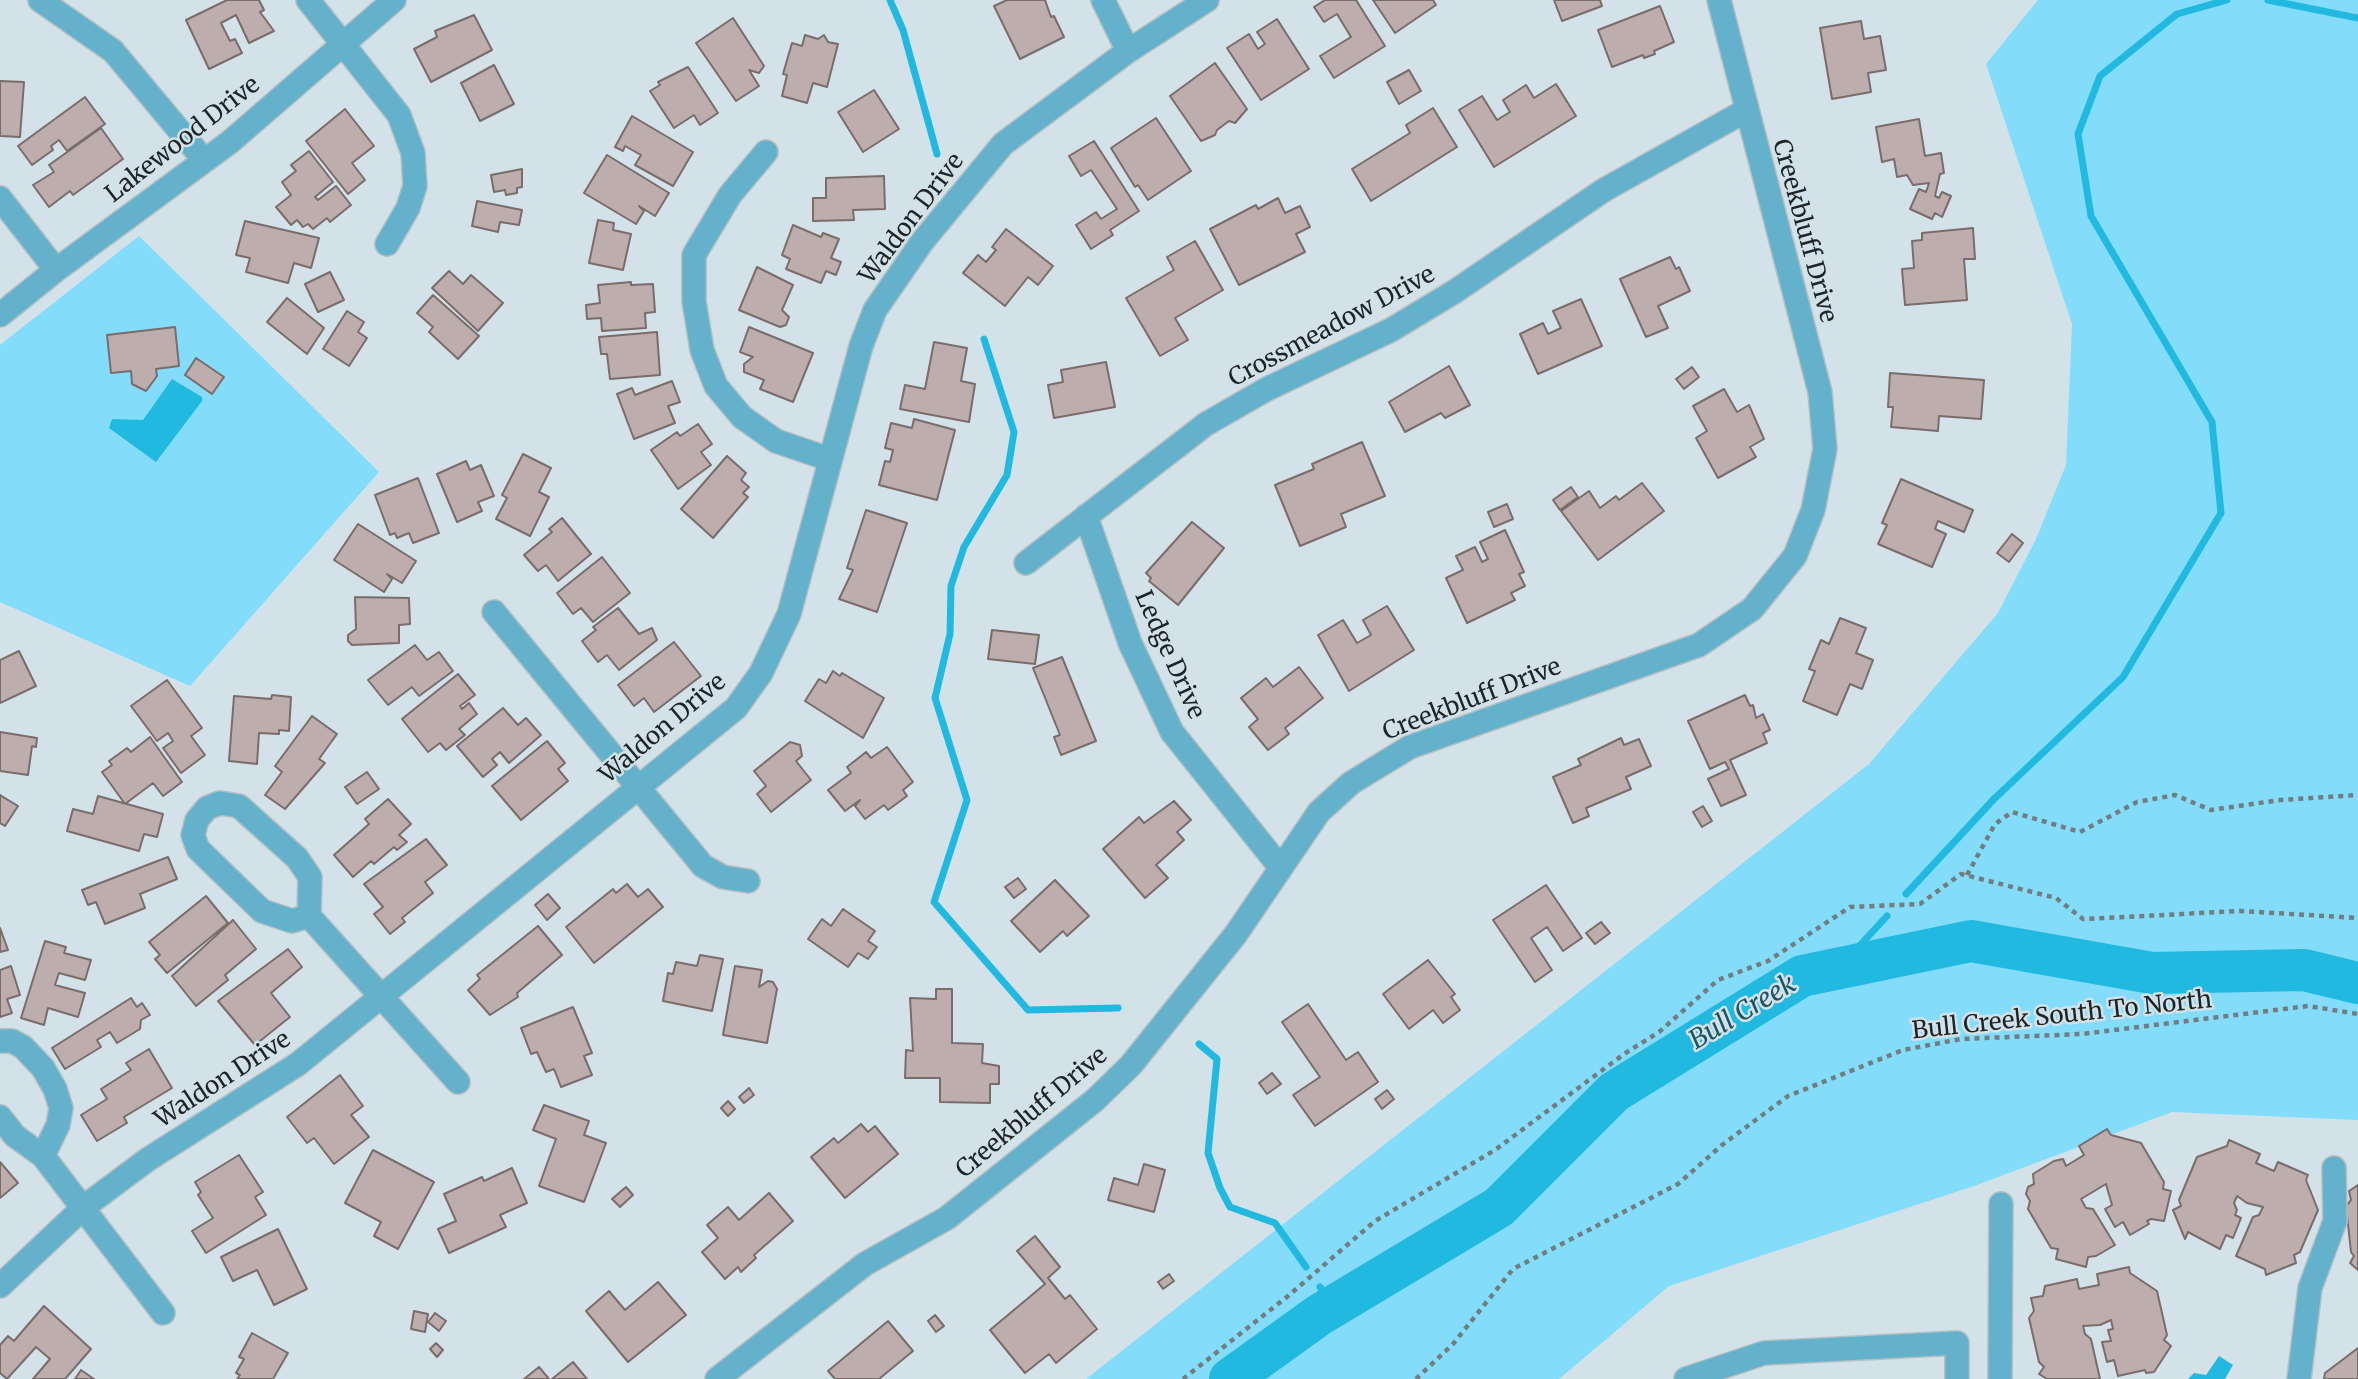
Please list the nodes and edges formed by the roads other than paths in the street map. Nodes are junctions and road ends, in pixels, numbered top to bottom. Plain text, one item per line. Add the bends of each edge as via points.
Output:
1 (40, 0) edge
2 (308, 0) edge
3 (394, 0) edge
4 (1102, 0) edge
5 (1207, 0) edge
6 (1718, 0) edge
7 (344, 42) junction
8 (1128, 51) junction
9 (1745, 111) junction
10 (766, 152) dead end
11 (204, 160) junction
12 (0, 198) edge
13 (387, 244) dead end
14 (56, 270) junction
15 (0, 315) edge
16 (829, 459) junction
17 (1086, 516) junction
18 (1026, 563) dead end
19 (494, 612) dead end
20 (635, 787) junction
21 (1280, 867) junction
22 (748, 881) dead end
23 (309, 916) junction
24 (383, 997) junction
25 (0, 1041) edge
26 (458, 1082) dead end
27 (0, 1117) edge
28 (43, 1156) junction
29 (2334, 1168) dead end
30 (2001, 1203) dead end
31 (84, 1207) junction
32 (0, 1286) edge
33 (163, 1313) dead end
34 (717, 1379) edge
35 (1685, 1379) edge
36 (1957, 1379) edge
37 (2000, 1379) edge
38 (2299, 1379) edge

1 - 11 street via 113,51
2 - 7 street
3 - 7 street, Lakewood Drive
4 - 8 street
5 - 8 street, Waldon Drive
6 - 9 street, Creekbluff Drive
7 - 11 street, Lakewood Drive
7 - 13 street via 398,115 413,153 415,186
8 - 16 street, Waldon Drive via 1003,144 922,242 875,310
9 - 17 street, Crossmeadow Drive via 1604,190 1391,330 1267,389 1206,424
9 - 21 street, Creekbluff Drive via 1820,392 1825,449 1812,510 1795,556 1752,609 1699,645 1410,747 1377,765 1319,812
10 - 16 street via 730,195 694,255 694,301 702,350 716,386 742,417 776,441
11 - 14 street, Lakewood Drive
12 - 14 street
14 - 15 street, Lakewood Drive
16 - 20 street, Waldon Drive via 789,614 761,673 736,708
17 - 18 street, Crossmeadow Drive
17 - 21 street, Ledge Drive via 1130,643 1172,732
19 - 20 street
20 - 22 street via 703,866 723,877
20 - 24 street, Waldon Drive
21 - 34 street, Creekbluff Drive via 1236,934 1131,1065 1095,1100 947,1218 866,1264
23 - 23 street via 310,877 297,858 239,806 220,803 207,808 192,835 198,849 262,911 292,921
23 - 24 street
24 - 26 street
24 - 31 street, Waldon Drive via 298,1064 147,1160
25 - 28 street via 23,1047 55,1089 61,1108
27 - 28 street
28 - 31 street
29 - 38 street via 2335,1221 2310,1288
30 - 37 street
31 - 32 street, Waldon Drive
31 - 33 street
35 - 36 street via 1763,1353 1957,1343

